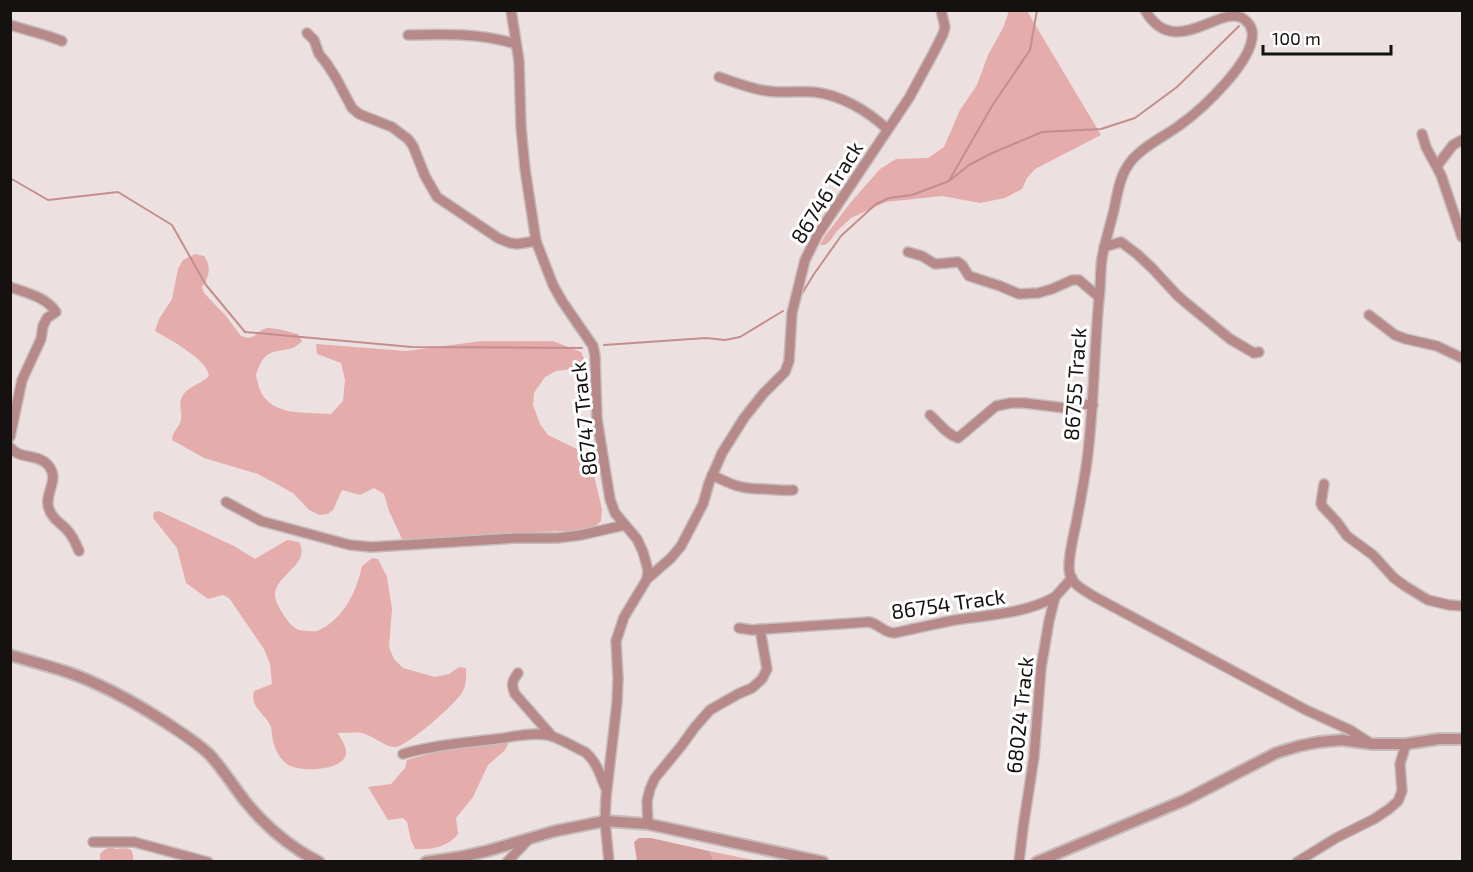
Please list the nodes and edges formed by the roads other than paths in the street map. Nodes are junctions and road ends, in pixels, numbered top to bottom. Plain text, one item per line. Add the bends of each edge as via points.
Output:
1 (511, 10) edge
2 (941, 10) edge
3 (1145, 10) edge
4 (10, 25) edge
5 (308, 33) dead end
6 (408, 35) dead end
7 (62, 41) dead end
8 (516, 44) junction
9 (718, 77) dead end
10 (887, 129) junction
11 (1422, 134) dead end
12 (1462, 140) edge
13 (1437, 166) junction
14 (1462, 237) edge
15 (536, 241) junction
16 (1104, 247) junction
17 (908, 252) dead end
18 (10, 287) edge
19 (1100, 297) junction
20 (1369, 315) dead end
21 (1259, 352) dead end
22 (1462, 358) edge
23 (1093, 405) junction
24 (930, 415) dead end
25 (10, 437) edge
26 (10, 447) edge
27 (712, 475) junction
28 (1324, 484) dead end
29 (793, 490) dead end
30 (226, 502) dead end
31 (625, 525) junction
32 (79, 551) dead end
33 (1072, 578) junction
34 (647, 579) junction
35 (1055, 597) junction
36 (1462, 606) edge
37 (739, 628) dead end
38 (760, 629) junction
39 (10, 655) edge
40 (518, 674) dead end
41 (551, 735) junction
42 (1462, 739) edge
43 (1372, 744) junction
44 (1406, 744) junction
45 (403, 754) dead end
46 (607, 791) junction
47 (604, 821) junction
48 (648, 824) junction
49 (529, 839) junction
50 (93, 842) dead end
51 (208, 861) edge
52 (319, 861) edge
53 (426, 861) edge
54 (507, 861) edge
55 (609, 861) edge
56 (823, 861) edge
57 (1019, 861) edge
58 (1037, 861) edge
59 (1297, 861) edge

1 - 8 street, 86747 Track
2 - 10 street, 86746 Track via 943,34
3 - 16 street, 86755 Track via 1159,27 1185,31 1225,16 1241,16 1253,34 1240,66 1218,92 1126,167
4 - 7 street
5 - 15 street via 351,108 408,139 437,197 488,233 510,243
6 - 8 street via 481,36
8 - 15 street, 86747 Track via 522,147
9 - 10 street via 759,90 826,95 868,113
10 - 27 street, 86746 Track via 805,260 792,313 785,372 744,418
11 - 13 street
12 - 13 street via 1453,145
13 - 14 street
15 - 31 street, 86747 Track via 553,285 593,346 597,419 609,491 615,513
16 - 19 street, 86755 Track
16 - 21 street via 1121,242 1230,339
17 - 19 street via 935,264 958,262 969,276 1019,294 1038,293 1079,280
18 - 25 street via 44,300 56,312 47,318 22,380
19 - 23 street, 86755 Track
20 - 22 street via 1395,335 1437,346
23 - 24 street via 1065,408 1003,404 958,438
23 - 33 street, 86755 Track via 1071,548
26 - 32 street via 19,455 48,465 53,474 48,508 72,536
27 - 29 street via 739,488
27 - 34 street, 86746 Track via 703,504 681,546
28 - 36 street via 1322,507 1347,536 1374,555 1394,578 1428,600
30 - 31 street via 261,521 350,545 372,547 557,538
31 - 34 street, 86747 Track via 643,552
33 - 35 street
33 - 43 street via 1095,597
34 - 46 street via 624,617 616,641 617,703
35 - 38 street, 86754 Track via 1025,609 894,633 869,622
35 - 57 street, 68024 Track via 1041,668 1034,757
37 - 38 street, 86754 Track
38 - 48 street via 767,669 762,679 710,710 695,727 655,778 647,801
39 - 52 street via 69,672 103,687 135,702 195,741 272,831
40 - 41 street via 512,682 515,694
41 - 45 street via 448,744
41 - 46 street via 590,756
42 - 44 street
43 - 44 street
43 - 58 street via 1319,742 1276,753 1185,800
44 - 59 street via 1400,764 1402,791 1398,801 1374,819
46 - 47 street
47 - 48 street
47 - 49 street
47 - 55 street
48 - 56 street
49 - 53 street via 469,855
49 - 54 street
50 - 51 street via 134,842

